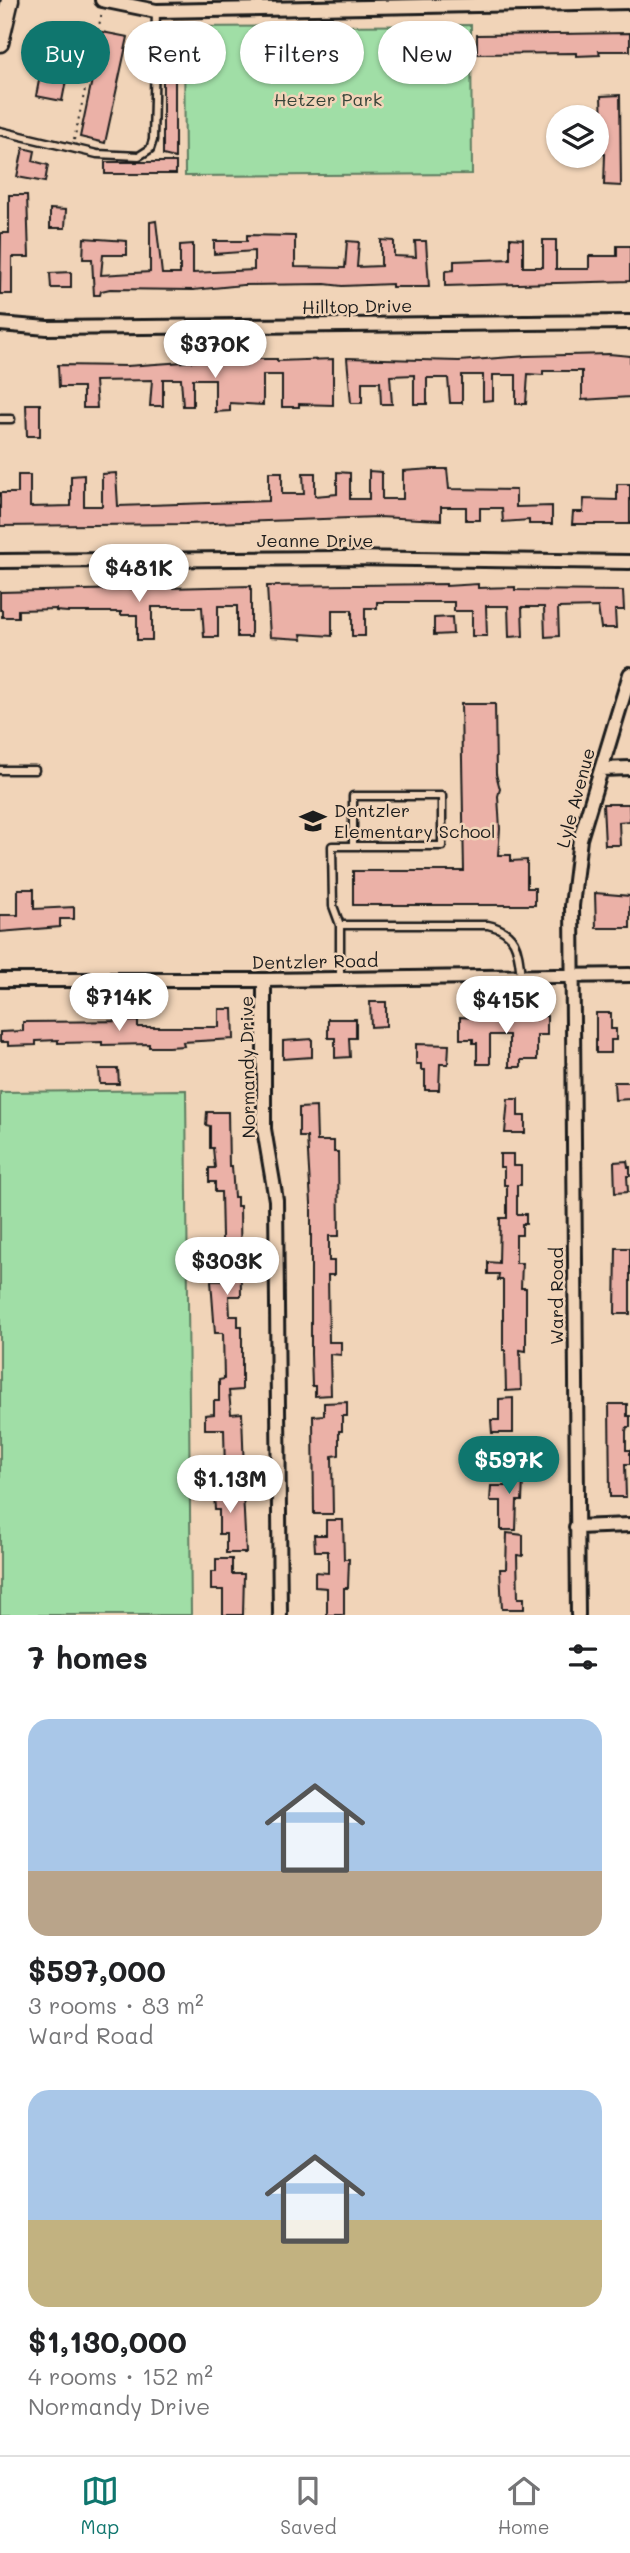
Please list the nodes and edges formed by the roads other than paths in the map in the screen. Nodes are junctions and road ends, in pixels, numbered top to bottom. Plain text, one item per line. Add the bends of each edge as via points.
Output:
1 (10, 0) edge
2 (104, 0) edge
3 (630, 2) edge
4 (156, 11) junction
5 (0, 43) edge
6 (0, 131) edge
7 (630, 322) edge
8 (0, 324) edge
9 (0, 419) edge
10 (11, 419) dead end
11 (0, 561) edge
12 (630, 562) edge
13 (630, 674) edge
14 (630, 768) edge
15 (601, 769) junction
16 (0, 770) edge
17 (35, 770) dead end
18 (353, 846) junction
19 (340, 925) junction
20 (630, 975) edge
21 (572, 976) junction
22 (521, 977) junction
23 (340, 979) junction
24 (0, 980) edge
25 (264, 980) junction
26 (630, 1525) edge
27 (576, 1527) junction
28 (280, 1615) edge
29 (578, 1615) edge

1 - 5 main road
2 - 4 street
3 - 4 street
4 - 6 lane via 150,149 139,156 97,154
7 - 8 street, Hilltop Drive via 47,328
9 - 10 lane
11 - 12 street, Jeanne Drive via 347,558
13 - 15 street, Lyle Avenue
14 - 15 street
15 - 21 street, Lyle Avenue via 580,839 572,906
16 - 17 lane
18 - 18 lane via 353,796 442,796 442,846
18 - 19 lane via 332,846 333,906
19 - 22 lane via 501,928 511,935 516,947
19 - 23 lane
20 - 21 street, Dentzler Road
21 - 22 street, Dentzler Road
21 - 27 street, Ward Road
22 - 23 street, Dentzler Road
23 - 25 street, Dentzler Road
24 - 25 street, Dentzler Road
25 - 28 street, Normandy Drive via 264,1129 276,1200
26 - 27 street
27 - 29 street, Ward Road

